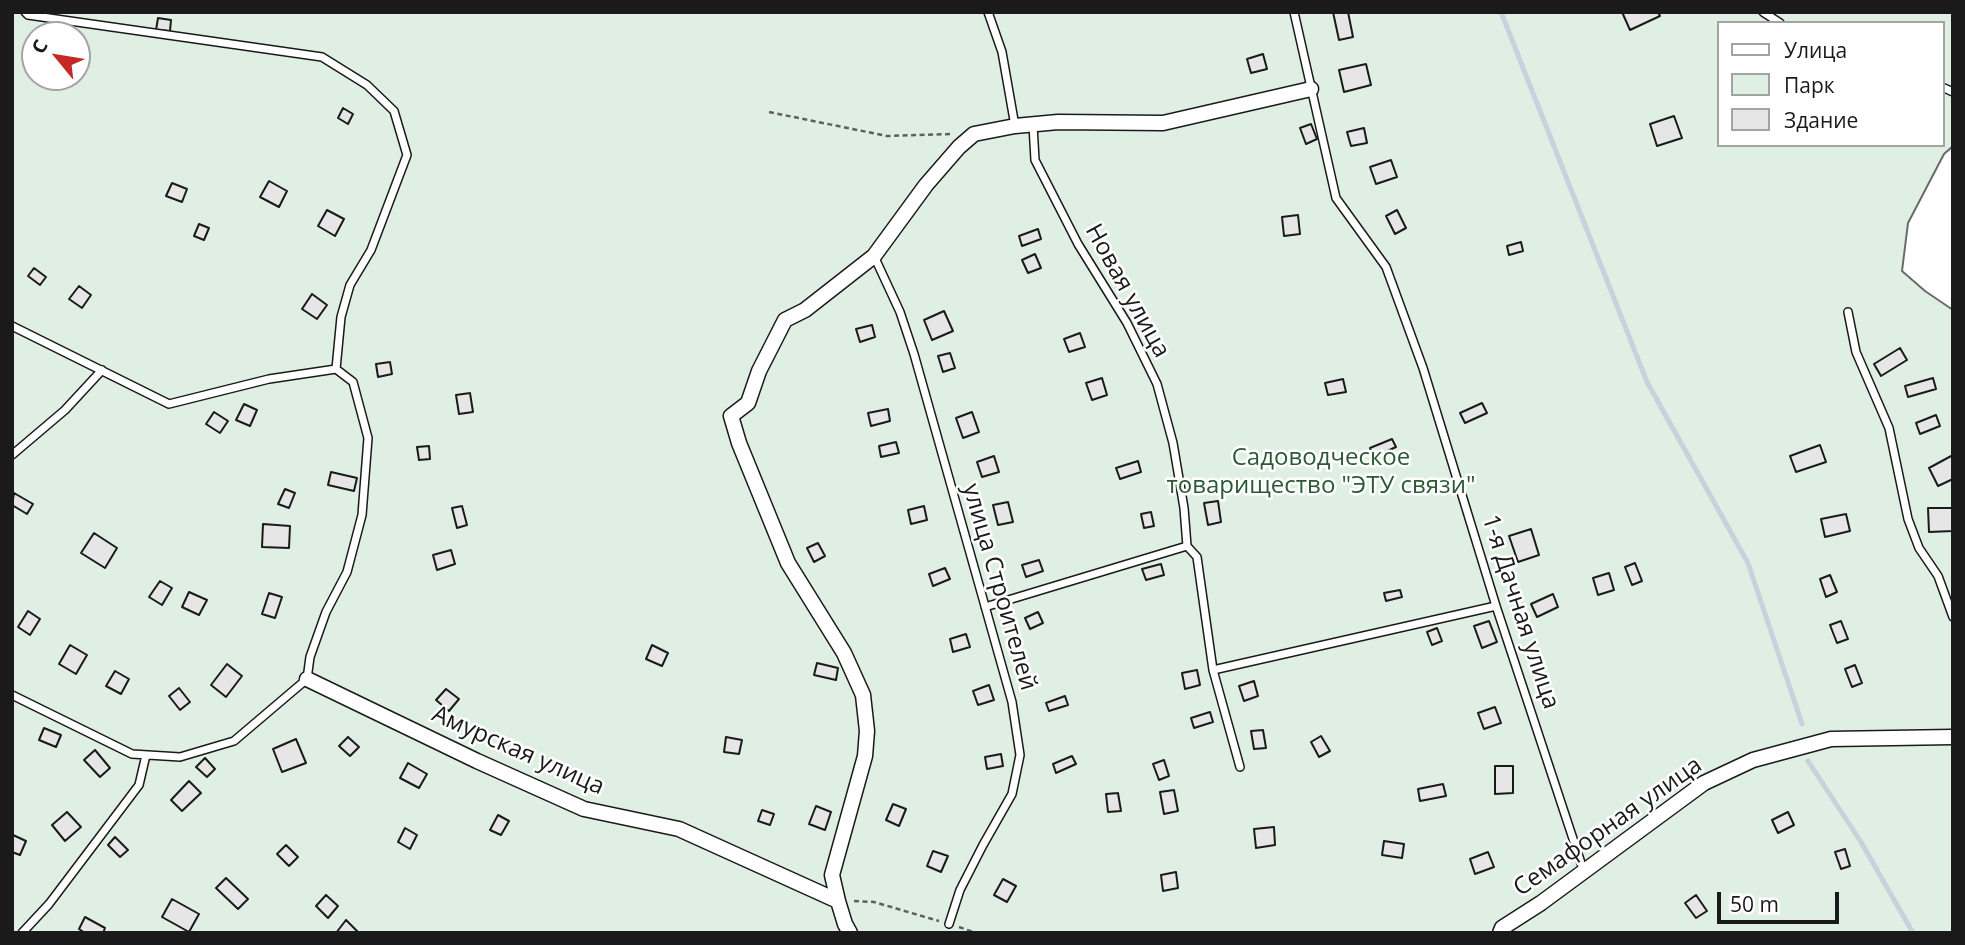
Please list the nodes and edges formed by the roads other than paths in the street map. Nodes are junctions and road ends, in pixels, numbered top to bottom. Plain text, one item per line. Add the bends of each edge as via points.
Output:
1 (25, 12) edge
2 (988, 12) edge
3 (1294, 12) edge
4 (1311, 89) junction
5 (1033, 124) junction
6 (1015, 125) junction
7 (873, 256) junction
8 (1848, 312) dead end
9 (12, 326) edge
10 (336, 369) junction
11 (102, 370) junction
12 (12, 455) edge
13 (1187, 546) junction
14 (1496, 606) junction
15 (985, 607) junction
16 (1953, 617) edge
17 (1213, 670) junction
18 (307, 679) junction
19 (12, 695) edge
20 (1953, 737) edge
21 (146, 755) junction
22 (1240, 767) dead end
23 (1584, 872) junction
24 (838, 901) junction
25 (949, 924) road end
26 (22, 933) edge
27 (850, 933) edge
28 (1500, 933) edge

1 - 10 lane via 322,57 367,85 394,111 407,155 371,250 350,285 341,317
2 - 6 lane via 1002,52
3 - 4 lane, 1-я Дачная улица
4 - 5 street via 1163,123
4 - 14 lane, 1-я Дачная улица via 1336,198 1386,267 1423,368
5 - 6 street
5 - 13 lane, Новая улица via 1035,160 1157,384 1173,443
6 - 7 street via 974,134 959,147
7 - 15 lane, улица Строителей via 914,354
7 - 24 street via 805,310 785,320 758,371 748,403 731,416 788,563 844,653 863,695 865,756 832,875
8 - 16 lane via 1856,352 1889,428 1908,519
9 - 11 lane
10 - 11 lane via 269,379 169,404
10 - 18 lane via 353,382 369,438 363,502 347,572 318,635
11 - 12 lane via 65,410
13 - 15 lane
13 - 17 lane, Новая улица via 1197,557
14 - 17 lane
14 - 23 lane, 1-я Дачная улица
15 - 25 lane, улица Строителей via 1012,702 1020,755 1012,794 960,890
17 - 22 lane, Новая улица
18 - 21 lane via 234,741 180,757
18 - 24 street, Амурская улица via 583,809 678,830
19 - 21 lane via 132,754
20 - 23 street, Семафорная улица via 1830,739 1753,760 1704,783
21 - 26 lane via 139,785
23 - 28 street, Семафорная улица
24 - 27 street

